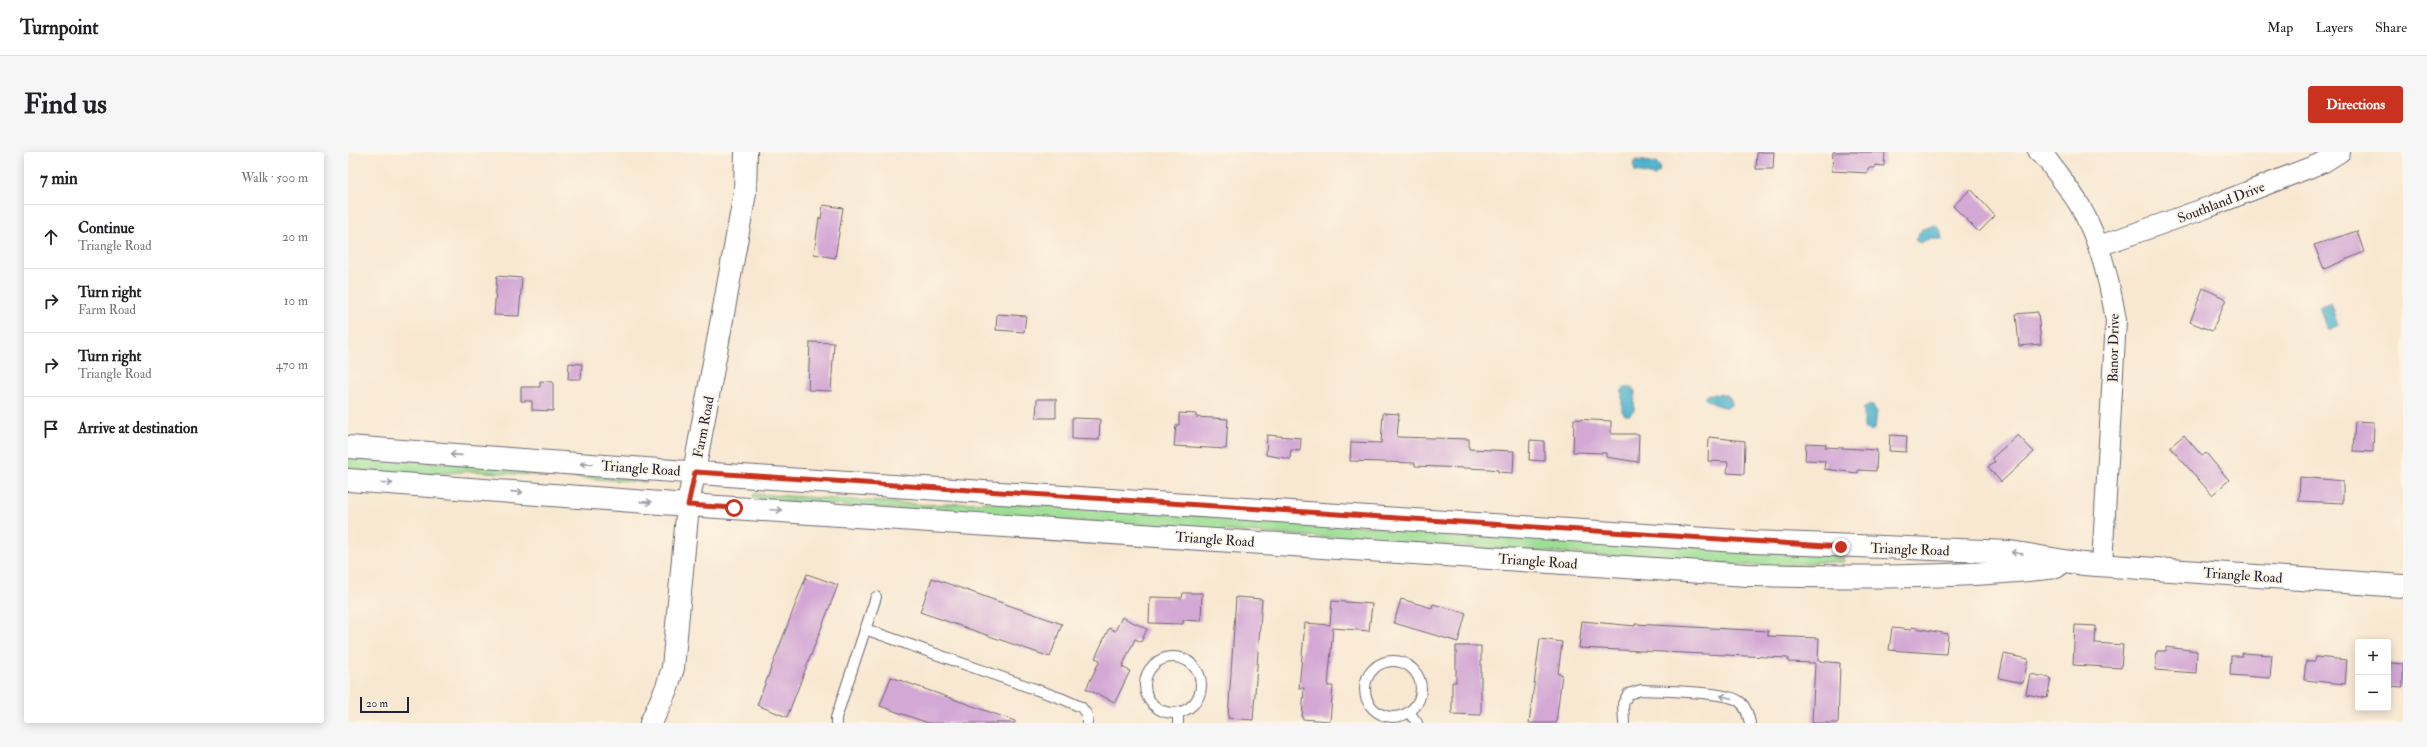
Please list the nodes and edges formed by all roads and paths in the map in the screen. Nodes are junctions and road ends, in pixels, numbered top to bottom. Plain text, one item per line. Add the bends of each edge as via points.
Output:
1 (746, 152) edge
2 (2038, 152) edge
3 (2340, 152) edge
4 (2099, 246) junction
5 (348, 447) edge
6 (695, 472) junction
7 (348, 480) edge
8 (688, 505) junction
9 (2092, 564) junction
10 (2403, 586) edge
11 (876, 597) dead end
12 (865, 629) junction
13 (1409, 712) junction
14 (1178, 718) edge
15 (651, 723) edge
16 (836, 723) edge
17 (1087, 723) edge
18 (1417, 723) edge
19 (1624, 723) edge
20 (1750, 723) edge

1 - 6 street, Farm Road via 745,193
2 - 4 street, Banor Drive via 2046,158 2079,205
3 - 4 street, Southland Drive via 2324,162 2259,188
4 - 9 street, Banor Drive via 2110,284 2116,320
6 -> 5 street, Triangle Road
6 - 8 street, Farm Road
9 -> 6 street, Triangle Road via 2010,552 1752,542
7 -> 8 street, Triangle Road
8 -> 9 street, Triangle Road via 1747,575 2008,573
8 - 15 street, Farm Road via 672,668 667,687
9 - 10 street, Triangle Road
11 - 12 lane
12 - 16 lane
12 - 17 lane via 1063,699 1081,708 1087,715
13 - 13 lane via 1390,717 1381,714 1368,701 1366,682 1377,666 1394,661 1410,667 1416,673 1421,690 1420,698
13 - 18 lane
14 - 14 lane via 1153,705 1145,689 1145,680 1154,664 1170,657 1187,661 1194,666 1201,682 1198,698
20 -> 19 lane via 1747,712 1739,702 1725,696 1641,690 1628,694 1623,704

